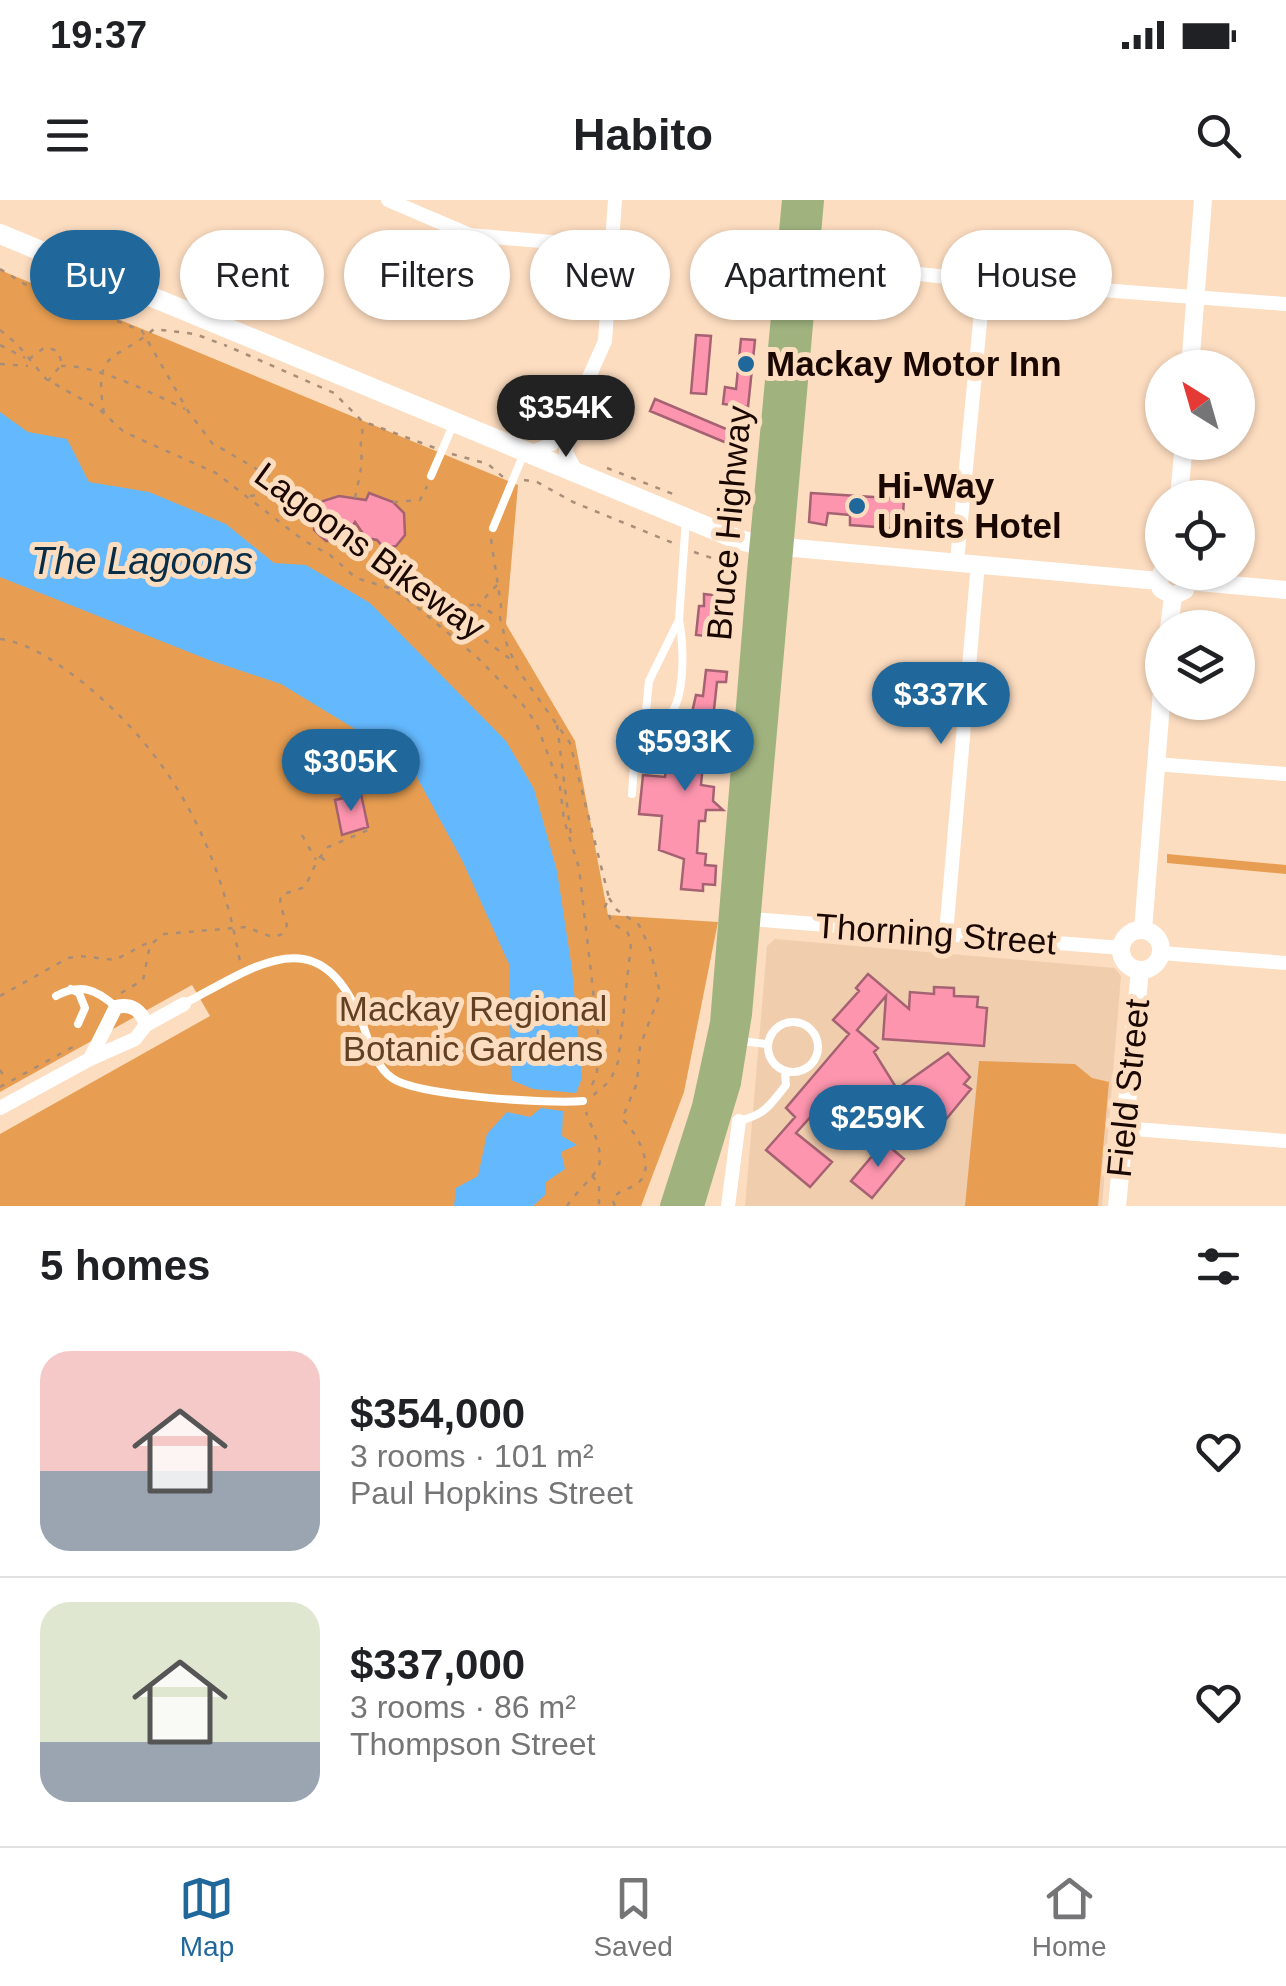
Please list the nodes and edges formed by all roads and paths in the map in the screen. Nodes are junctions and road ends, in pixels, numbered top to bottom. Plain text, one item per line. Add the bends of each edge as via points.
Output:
1 (388, 200) edge
2 (615, 200) edge
3 (793, 200) edge
4 (813, 200) edge
5 (1203, 200) edge
6 (612, 230) edge
7 (811, 230) edge
8 (0, 234) edge
9 (530, 241) edge
10 (0, 269) edge
11 (1112, 290) edge
12 (1196, 296) junction
13 (1286, 304) edge
14 (606, 320) edge
15 (801, 320) edge
16 (980, 320) edge
17 (0, 330) edge
18 (144, 337) junction
19 (0, 345) edge
20 (1192, 350) edge
21 (27, 359) junction
22 (0, 364) edge
23 (31, 365) junction
24 (61, 366) junction
25 (101, 376) junction
26 (48, 381) junction
27 (188, 411) junction
28 (105, 415) junction
29 (570, 420) junction
30 (362, 421) junction
31 (454, 422) junction
32 (442, 450) junction
33 (527, 452) junction
34 (610, 468) dead end
35 (575, 470) junction
36 (431, 476) joint
37 (512, 482) junction
38 (291, 489) junction
39 (250, 496) junction
40 (355, 498) dead end
41 (393, 502) dead end
42 (319, 504) dead end
43 (685, 508) junction
44 (493, 528) joint
45 (773, 546) junction
46 (684, 548) junction
47 (957, 561) junction
48 (978, 563) junction
49 (743, 566) dead end
50 (1145, 575) edge
51 (498, 582) junction
52 (1255, 586) edge
53 (1163, 590) edge
54 (1185, 590) edge
55 (1286, 590) edge
56 (1173, 596) junction
57 (404, 597) junction
58 (448, 604) junction
59 (478, 605) junction
60 (1171, 610) edge
61 (500, 618) junction
62 (679, 620) junction
63 (0, 639) edge
64 (515, 662) junction
65 (650, 718) junction
66 (556, 720) junction
67 (1159, 720) edge
68 (1155, 764) junction
69 (1286, 774) edge
70 (632, 794) dead end
71 (372, 828) dead end
72 (302, 834) dead end
73 (571, 843) junction
74 (318, 858) junction
75 (330, 865) dead end
76 (609, 898) junction
77 (751, 919) junction
78 (234, 928) junction
79 (1143, 930) junction
80 (946, 934) junction
81 (155, 938) junction
82 (1122, 948) junction
83 (1161, 952) junction
84 (1286, 963) edge
85 (1140, 970) junction
86 (244, 972) junction
87 (71, 989) junction
88 (0, 996) edge
89 (56, 996) dead end
90 (112, 1003) junction
91 (184, 1004) joint
92 (78, 1024) dead end
93 (146, 1026) junction
94 (737, 1041) junction
95 (768, 1044) junction
96 (83, 1048) junction
97 (0, 1070) edge
98 (785, 1072) junction
99 (7, 1082) junction
100 (0, 1086) edge
101 (582, 1101) junction
102 (0, 1108) edge
103 (739, 1121) joint
104 (1122, 1128) junction
105 (1286, 1142) edge
106 (591, 1174) junction
107 (567, 1206) edge
108 (599, 1206) edge
109 (615, 1206) edge
110 (672, 1206) edge
111 (693, 1206) edge
112 (728, 1206) edge
113 (1117, 1206) edge

1 - 9 street via 470,235
2 - 6 street
3 - 45 highway, Bruce Highway
4 - 7 highway, Bruce Highway
5 - 12 street
8 - 31 main road
10 - 18 path via 71,312 129,324
11 - 12 street
12 - 13 street
12 - 20 street
14 - 29 street via 605,341
15 - 45 highway, Bruce Highway
16 - 47 street
17 - 21 path, Lagoons Bikeway
18 - 25 path via 114,354
18 - 27 path
18 - 30 path via 154,329 195,334 334,393
19 - 21 path
21 - 23 path, Lagoons Bikeway
21 - 24 path via 50,347
22 - 23 path
23 - 26 path, Lagoons Bikeway
24 - 25 path
24 - 26 path
25 - 27 path via 130,382
25 - 28 path
26 - 28 path, Lagoons Bikeway
27 - 38 path via 212,443
28 - 39 path, Lagoons Bikeway via 124,432 216,473
29 - 33 street via 552,444
29 - 35 street via 565,446
30 - 32 path
30 - 40 path via 364,466
31 - 32 lane
31 - 33 main road
32 - 36 lane
32 - 37 path via 488,464
33 - 35 main road
33 - 37 lane
34 - 43 path
35 - 43 main road
36 - 41 path via 420,500
37 - 44 lane
37 - 46 path via 537,482
38 - 39 path
38 - 42 path
39 - 57 path, Lagoons Bikeway via 356,578
43 - 45 main road via 745,542
43 - 46 lane
44 - 51 path
45 - 47 street
45 - 77 highway, Bruce Highway
45 - 110 highway, Bruce Highway via 721,1023
46 - 49 path
46 - 62 lane
47 - 48 street
48 - 50 street
48 - 80 street
51 - 59 path
51 - 61 path
52 - 55 street
53 - 56 street
54 - 56 street
56 - 60 street
57 - 58 path
57 - 73 path, Lagoons Bikeway via 480,659 524,706 560,787
58 - 59 path
58 - 64 path via 460,622
59 - 61 path
61 - 64 path
62 - 65 lane via 649,682
62 - 65 lane via 677,707 664,722
63 - 78 path via 58,664 116,709 161,761 212,856
64 - 66 path
65 - 70 lane via 638,742
66 - 73 path
66 - 76 path via 570,743
67 - 68 street
68 - 69 street
68 - 79 street
71 - 74 path
72 - 74 path
73 - 101 path, Lagoons Bikeway via 600,1051 596,1077
74 - 75 path
74 - 78 path via 305,887 282,895 283,934
76 - 101 path via 605,906 613,924 628,933 631,944 625,1015 610,1081
76 - 109 path via 639,925 659,989 622,1119 645,1158 644,1176 618,1192
77 - 80 street, Thorning Street
77 - 94 highway, Bruce Highway
78 - 81 path
78 - 86 path
79 - 82 street via 1130,934
79 - 83 street via 1158,940
80 - 82 street, Thorning Street
81 - 88 path via 115,960 68,958
81 - 90 path via 143,980
82 - 85 street via 1126,964
83 - 84 street
83 - 85 street via 1156,964
85 - 104 street, Field Street
86 - 91 lane
86 - 101 lane via 277,958 325,966 344,983 380,1065 412,1086
87 - 89 lane
87 - 90 lane via 89,988
87 - 92 lane via 85,1008
90 - 93 street via 136,1009
90 - 96 street
91 - 93 street
93 - 96 street via 135,1040
94 - 95 lane
94 - 111 highway, Bruce Highway
95 - 98 lane via 770,1059
95 - 98 lane via 785,1023 802,1024 816,1036 814,1062
96 - 99 path
96 - 102 street
97 - 99 path
98 - 103 lane via 786,1086 765,1111
99 - 100 path
101 - 106 path via 599,1152
103 - 112 street
104 - 105 street
104 - 113 street, Field Street
106 - 107 path
106 - 108 path via 599,1184

